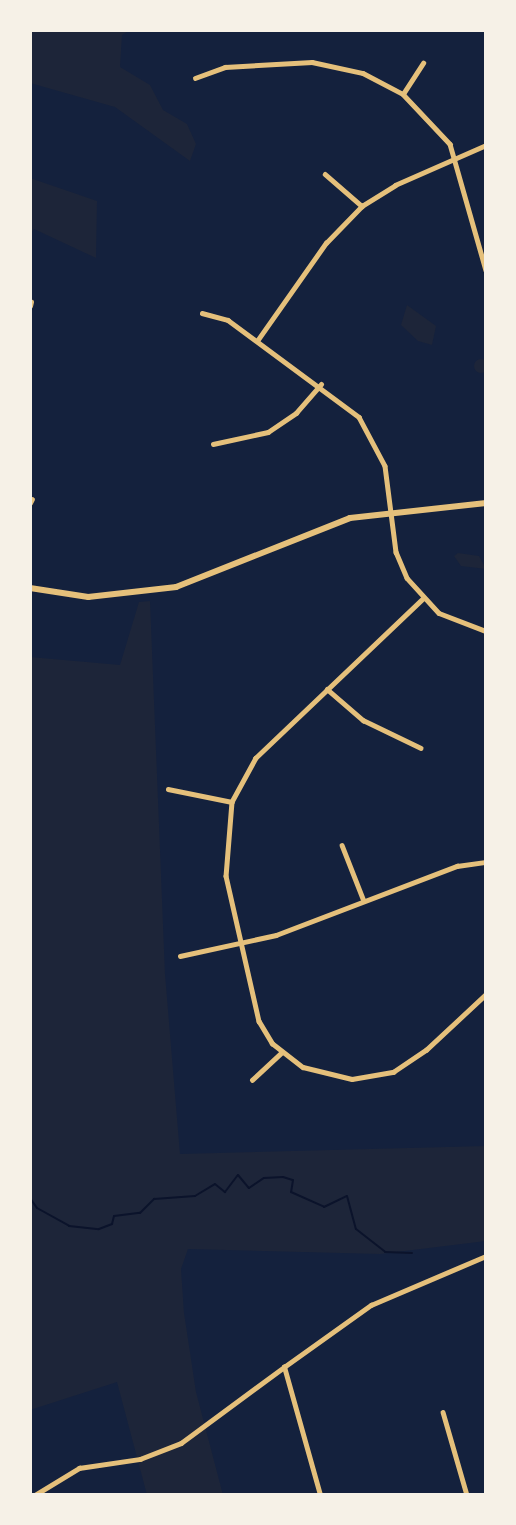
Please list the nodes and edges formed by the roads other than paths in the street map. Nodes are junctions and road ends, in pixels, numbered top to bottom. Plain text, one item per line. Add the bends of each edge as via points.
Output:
1 (423, 63) dead end
2 (195, 78) dead end
3 (403, 94) junction
4 (486, 145) edge
5 (457, 159) junction
6 (325, 174) dead end
7 (362, 206) junction
8 (486, 270) edge
9 (202, 313) dead end
10 (257, 341) junction
11 (321, 384) junction
12 (213, 444) dead end
13 (486, 503) edge
14 (392, 512) junction
15 (30, 588) edge
16 (423, 599) junction
17 (486, 631) edge
18 (327, 688) junction
19 (421, 748) dead end
20 (168, 789) dead end
21 (232, 802) junction
22 (342, 845) dead end
23 (486, 862) edge
24 (364, 902) junction
25 (239, 944) junction
26 (180, 956) dead end
27 (486, 994) edge
28 (281, 1053) junction
29 (252, 1080) dead end
30 (486, 1256) edge
31 (284, 1367) junction
32 (443, 1412) dead end
33 (35, 1495) edge
34 (320, 1495) edge
35 (467, 1495) edge

1 - 3 street
2 - 3 street via 225,67 312,62 363,73
3 - 5 street via 436,123
4 - 5 street
5 - 7 street via 395,185
5 - 8 street
6 - 7 street
7 - 10 street via 326,243
9 - 10 street via 228,320
10 - 11 street
11 - 12 street via 296,413 268,432
11 - 14 street via 347,404 374,438 386,466
13 - 14 street
14 - 15 street via 350,518 176,587 88,597
14 - 16 street via 399,562
16 - 17 street via 452,620
16 - 18 street
18 - 19 street via 363,720
18 - 21 street via 256,758
20 - 21 street
21 - 25 street via 225,861
22 - 24 street
23 - 24 street via 457,866
24 - 25 street
25 - 26 street
25 - 28 street via 259,1021
27 - 28 street via 426,1050 380,1076 333,1077
28 - 29 street
30 - 31 street via 371,1305
31 - 33 street via 181,1443 140,1459 79,1468
31 - 34 street
32 - 35 street

